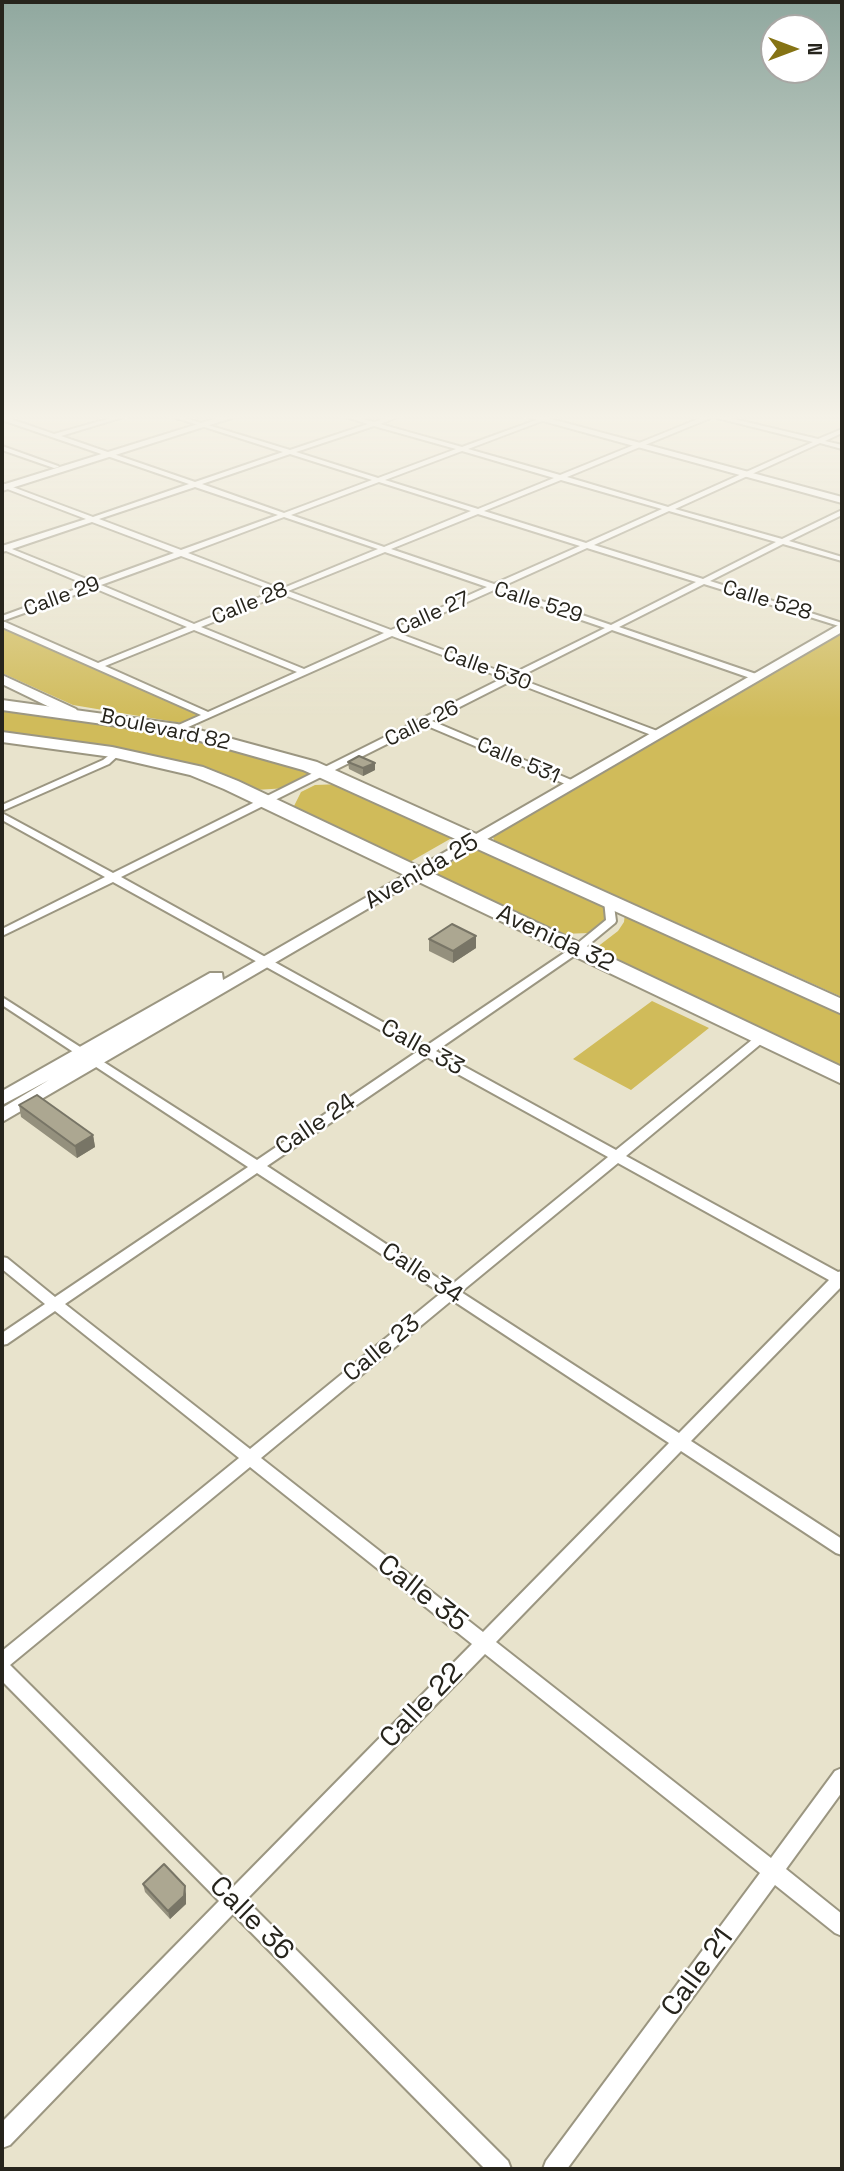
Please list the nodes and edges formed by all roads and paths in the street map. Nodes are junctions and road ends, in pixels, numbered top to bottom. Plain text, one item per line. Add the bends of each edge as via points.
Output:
1 (85, 516) edge
2 (100, 516) edge
3 (281, 516) edge
4 (289, 516) edge
5 (466, 516) edge
6 (496, 516) edge
7 (652, 516) edge
8 (694, 516) edge
9 (834, 516) edge
10 (92, 519) junction
11 (784, 542) junction
12 (588, 545) junction
13 (3, 549) edge
14 (383, 550) junction
15 (180, 553) junction
16 (842, 559) edge
17 (705, 582) junction
18 (92, 586) junction
19 (493, 588) junction
20 (281, 591) junction
21 (2, 621) edge
22 (841, 623) edge
23 (195, 627) junction
24 (614, 628) junction
25 (391, 633) junction
26 (98, 666) junction
27 (304, 672) junction
28 (751, 676) junction
29 (2, 679) edge
30 (515, 679) junction
31 (30, 692) junction
32 (3, 705) edge
33 (71, 712) junction
34 (208, 715) junction
35 (426, 722) junction
36 (177, 729) junction
37 (653, 732) junction
38 (2, 737) edge
39 (116, 753) junction
40 (325, 772) junction
41 (568, 782) junction
42 (294, 789) junction
43 (268, 802) junction
44 (2, 808) edge
45 (291, 813) junction
46 (2, 816) edge
47 (469, 838) junction
48 (412, 872) junction
49 (112, 877) junction
50 (610, 900) junction
51 (2, 933) edge
52 (577, 950) junction
53 (260, 959) junction
54 (2, 1000) edge
55 (842, 1007) edge
56 (762, 1038) junction
57 (426, 1050) junction
58 (89, 1057) junction
59 (842, 1076) edge
60 (2, 1099) edge
61 (2, 1116) edge
62 (617, 1156) junction
63 (256, 1166) junction
64 (2, 1262) edge
65 (841, 1278) edge
66 (451, 1293) junction
67 (55, 1304) junction
68 (2, 1340) edge
69 (680, 1442) junction
70 (250, 1458) junction
71 (842, 1548) edge
72 (484, 1643) junction
73 (2, 1661) edge
74 (2, 1669) edge
75 (842, 1777) edge
76 (773, 1871) junction
77 (232, 1900) junction
78 (842, 1926) edge
79 (2, 2137) edge
80 (500, 2169) edge
81 (554, 2169) edge

1 - 10 street, Calle 530
2 - 10 street
3 - 15 street, Calle 29
4 - 14 street, Calle 529
5 - 14 street, Calle 28
6 - 12 street, Calle 528
7 - 12 street, Calle 27
8 - 11 street
9 - 11 street, Calle 26
10 - 13 street
10 - 15 street, Calle 530
11 - 16 street
11 - 17 street, Calle 26
12 - 17 street, Calle 528
12 - 19 street, Calle 27
13 - 18 street
14 - 19 street, Calle 529
14 - 20 street, Calle 28
15 - 18 street, Calle 29
15 - 20 street, Calle 530
17 - 22 street, Calle 528
17 - 24 street, Calle 26
18 - 21 street, Calle 29
18 - 23 street
19 - 24 street, Calle 529
19 - 25 street, Calle 27
20 - 23 street, Calle 28
20 - 25 street, Calle 530
21 - 26 street
22 - 28 main road, Avenida 25
23 - 26 street, Calle 28
23 - 27 street
24 - 28 street, Calle 529
24 - 30 street, Calle 26
25 - 27 street, Calle 27
25 - 30 street, Calle 530
26 - 34 street
27 - 34 street, Calle 27
28 - 37 main road, Avenida 25
29 - 31 main road
30 - 35 street, Calle 26
30 - 37 street, Calle 530
31 - 32 main road
31 - 33 main road
32 - 33 highway, Boulevard 82
33 - 36 highway, Boulevard 82
34 - 36 street, Calle 27
35 - 40 street, Calle 26
35 - 41 street, Calle 531
36 - 40 highway, Boulevard 82
37 - 41 main road, Avenida 25
38 - 39 highway, Boulevard 82
39 - 43 highway, Boulevard 82 via 196,771
39 - 44 street via 106,762
40 - 42 street, Calle 26
40 - 47 highway
41 - 47 main road, Avenida 25
42 - 43 street, Calle 26
42 - 45 highway via 287,800
43 - 45 highway, Avenida 32
43 - 49 street, Calle 26
45 - 48 highway, Avenida 32
46 - 49 street, Calle 33
47 - 48 main road, Avenida 25
47 - 50 highway
48 - 52 highway, Avenida 32
48 - 53 main road, Avenida 25
49 - 51 street, Calle 26
49 - 53 street, Calle 33
50 - 52 street, Calle 24 via 611,921
50 - 55 highway
52 - 56 highway, Avenida 32
52 - 57 street, Calle 24
53 - 57 street, Calle 33
53 - 58 main road, Avenida 25
54 - 58 street, Calle 34
56 - 59 highway, Avenida 32
56 - 62 street, Calle 23
57 - 62 street, Calle 33
57 - 63 street, Calle 24
58 - 60 main road, Avenida 25
58 - 61 main road, Avenida 25
58 - 63 street, Calle 34
62 - 65 street, Calle 33
62 - 66 street, Calle 23
63 - 66 street, Calle 34
63 - 67 street, Calle 24
64 - 67 street, Calle 35
65 - 69 street, Calle 22
66 - 69 street, Calle 34
66 - 70 street, Calle 23
67 - 68 street, Calle 24
67 - 70 street, Calle 35
69 - 71 street, Calle 34
69 - 72 street, Calle 22
70 - 72 street, Calle 35
70 - 73 street, Calle 23
72 - 76 street, Calle 35
72 - 77 street, Calle 22
74 - 77 street, Calle 36
75 - 76 street, Calle 21
76 - 78 street, Calle 35
76 - 81 street, Calle 21
77 - 79 street, Calle 22
77 - 80 street, Calle 36

